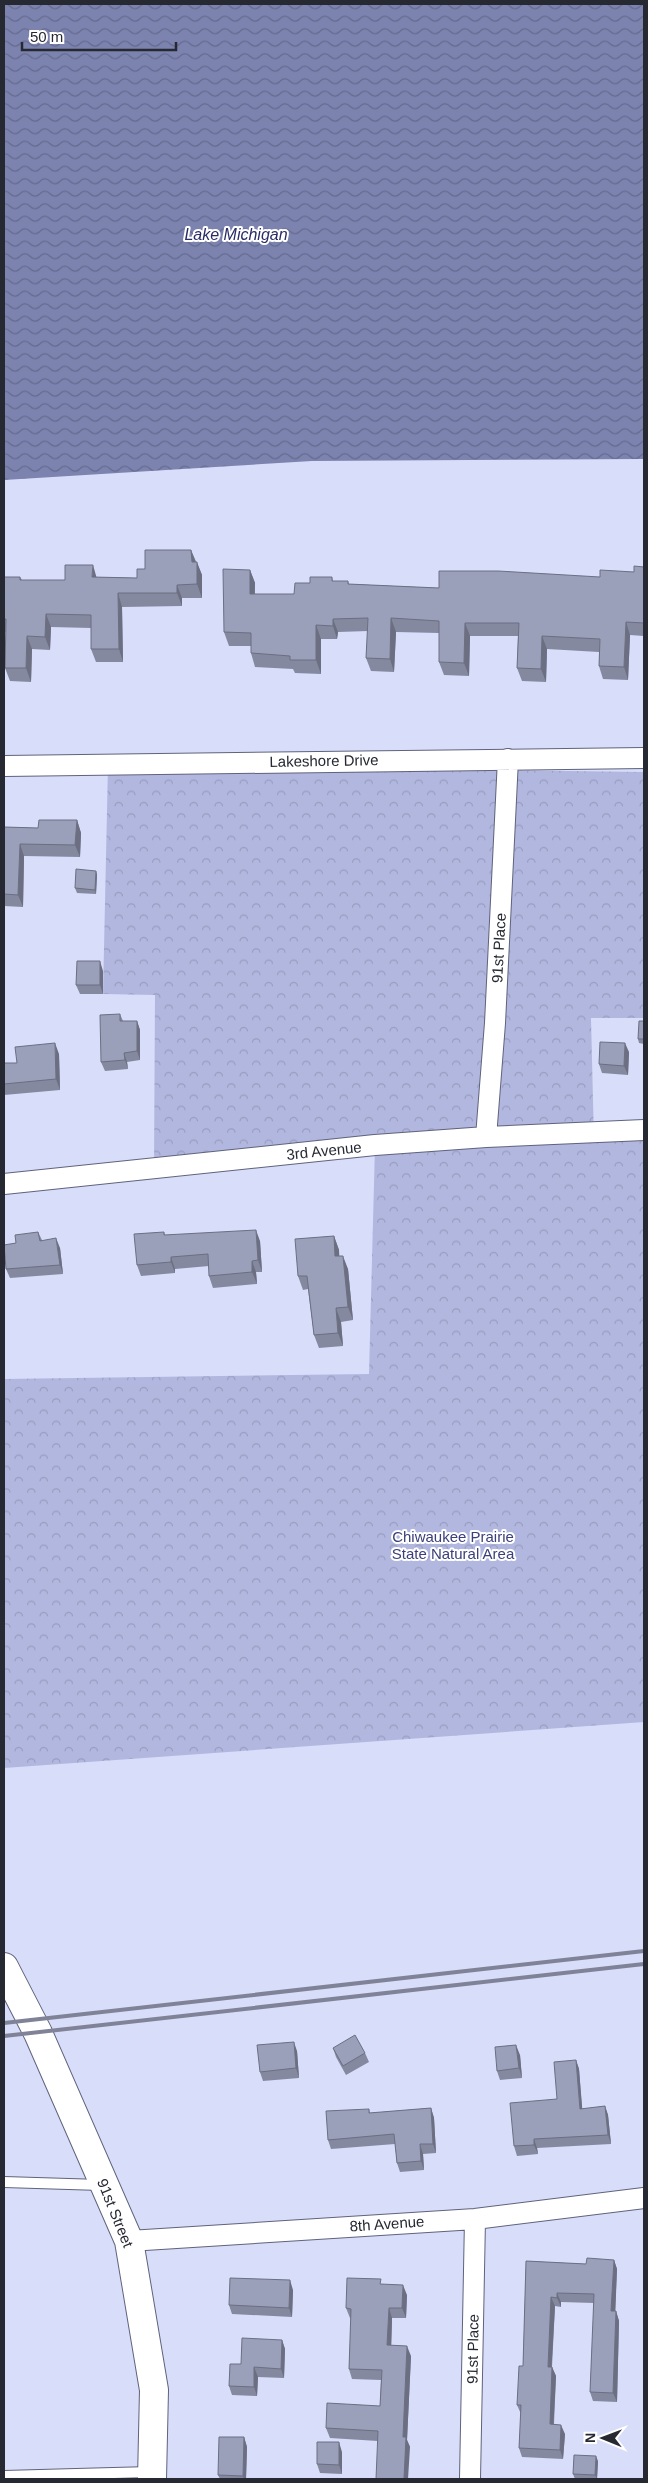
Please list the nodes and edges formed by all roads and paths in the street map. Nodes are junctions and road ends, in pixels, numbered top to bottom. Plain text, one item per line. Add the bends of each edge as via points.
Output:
1 (644, 758) edge
2 (508, 759) junction
3 (4, 766) edge
4 (644, 1130) edge
5 (486, 1137) junction
6 (4, 1184) edge
7 (4, 1967) edge
8 (4, 2182) edge
9 (105, 2186) junction
10 (644, 2198) edge
11 (475, 2219) junction
12 (129, 2241) junction
13 (4, 2476) edge
14 (76, 2476) edge
15 (152, 2476) edge
16 (470, 2479) edge

1 - 2 street, Lakeshore Drive
2 - 3 street, Lakeshore Drive
2 - 5 street, 91st Place
4 - 5 street, 3rd Avenue
5 - 6 street, 3rd Avenue via 375,1145
7 - 9 street, 91st Street via 38,2032
8 - 9 lane
9 - 12 street, 91st Street
10 - 11 street, 8th Avenue
11 - 12 street, 8th Avenue
11 - 16 street, 91st Place
12 - 15 street, 91st Street via 154,2390
13 - 14 lane
14 - 15 lane

